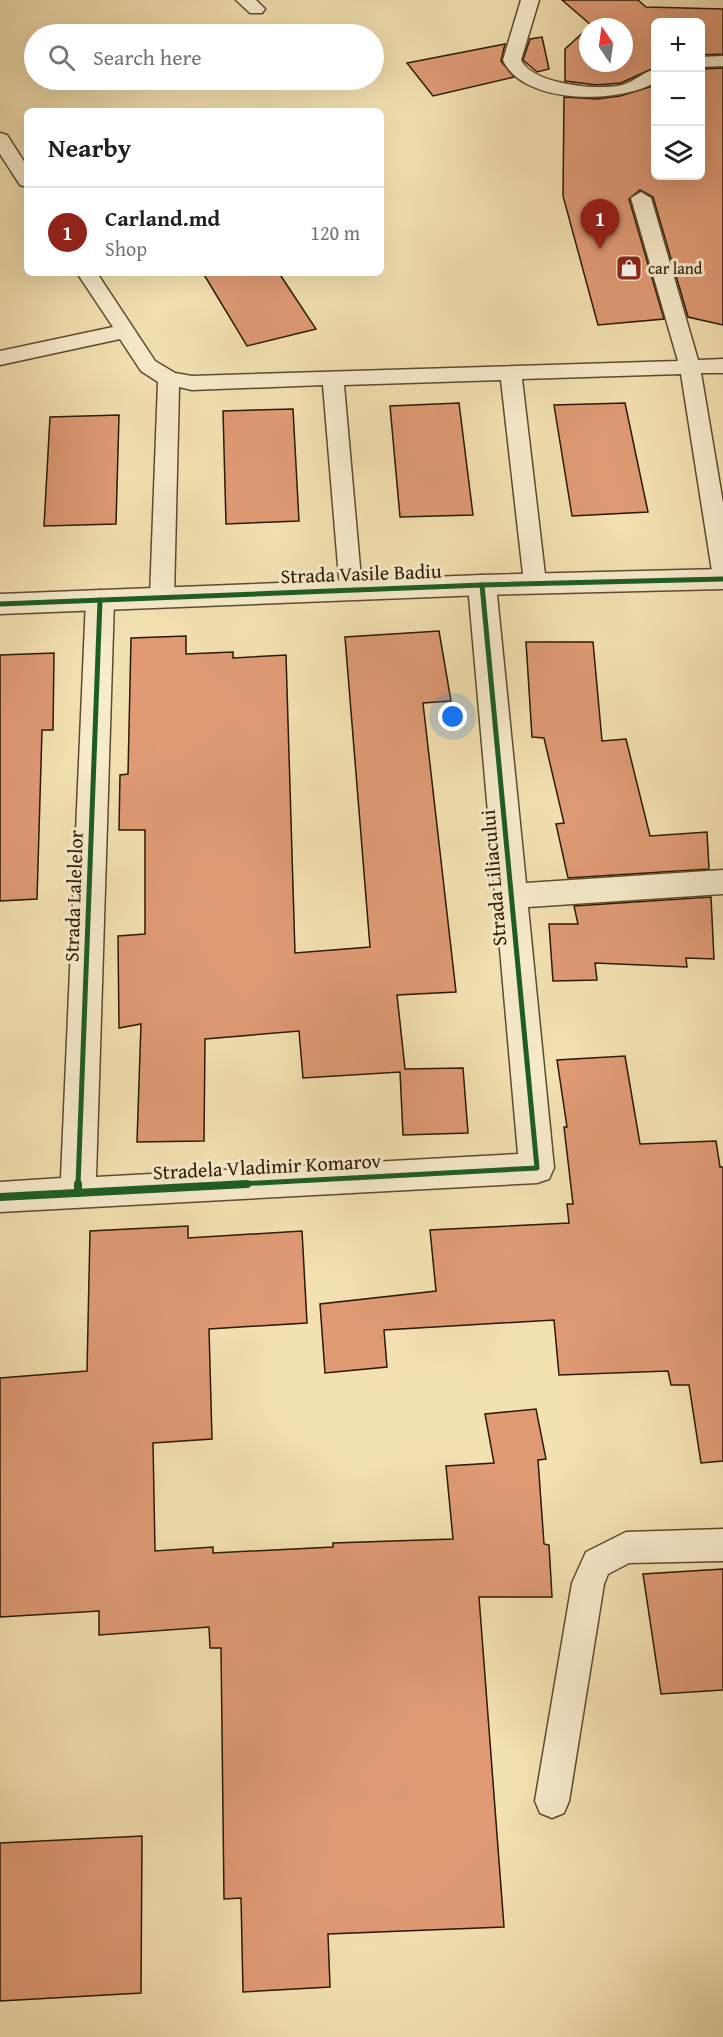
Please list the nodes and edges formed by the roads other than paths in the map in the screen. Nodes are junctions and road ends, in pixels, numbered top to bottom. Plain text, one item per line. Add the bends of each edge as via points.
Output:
1 (530, 0) edge
2 (723, 61) edge
3 (705, 63) edge
4 (651, 77) edge
5 (1, 142) edge
6 (24, 176) edge
7 (640, 198) dead end
8 (89, 276) edge
9 (126, 332) junction
10 (0, 358) edge
11 (723, 366) edge
12 (690, 367) junction
13 (511, 373) junction
14 (333, 378) junction
15 (169, 380) junction
16 (723, 571) edge
17 (723, 579) edge
18 (535, 583) junction
19 (482, 585) junction
20 (351, 590) junction
21 (162, 597) junction
22 (100, 600) junction
23 (0, 604) edge
24 (723, 882) edge
25 (511, 896) junction
26 (537, 1168) joint
27 (78, 1193) junction
28 (0, 1197) edge
29 (723, 1545) edge
30 (552, 1801) dead end

1 - 4 lane via 512,60 519,72 532,80 591,92 617,92
2 - 3 lane
5 - 6 lane
7 - 12 lane
8 - 9 lane
9 - 10 lane
9 - 15 lane via 148,366
11 - 12 lane
12 - 13 lane
12 - 16 lane
13 - 14 lane
13 - 18 lane
14 - 15 lane via 192,383
14 - 20 lane
15 - 21 lane
17 - 18 street, Strada Vasile Badiu
18 - 19 street, Strada Vasile Badiu
19 - 20 street, Strada Vasile Badiu
19 - 25 street, Strada Liliacului
20 - 21 street, Strada Vasile Badiu
21 - 22 street, Strada Vasile Badiu
22 - 23 street, Strada Vasile Badiu
22 - 27 street, Strada Lalelelor
24 - 25 street
25 - 26 street, Strada Liliacului
26 - 27 street, Stradela Vladimir Komarov
27 - 28 street, Stradela Vladimir Komarov
29 - 30 lane via 626,1548 597,1563 588,1583

